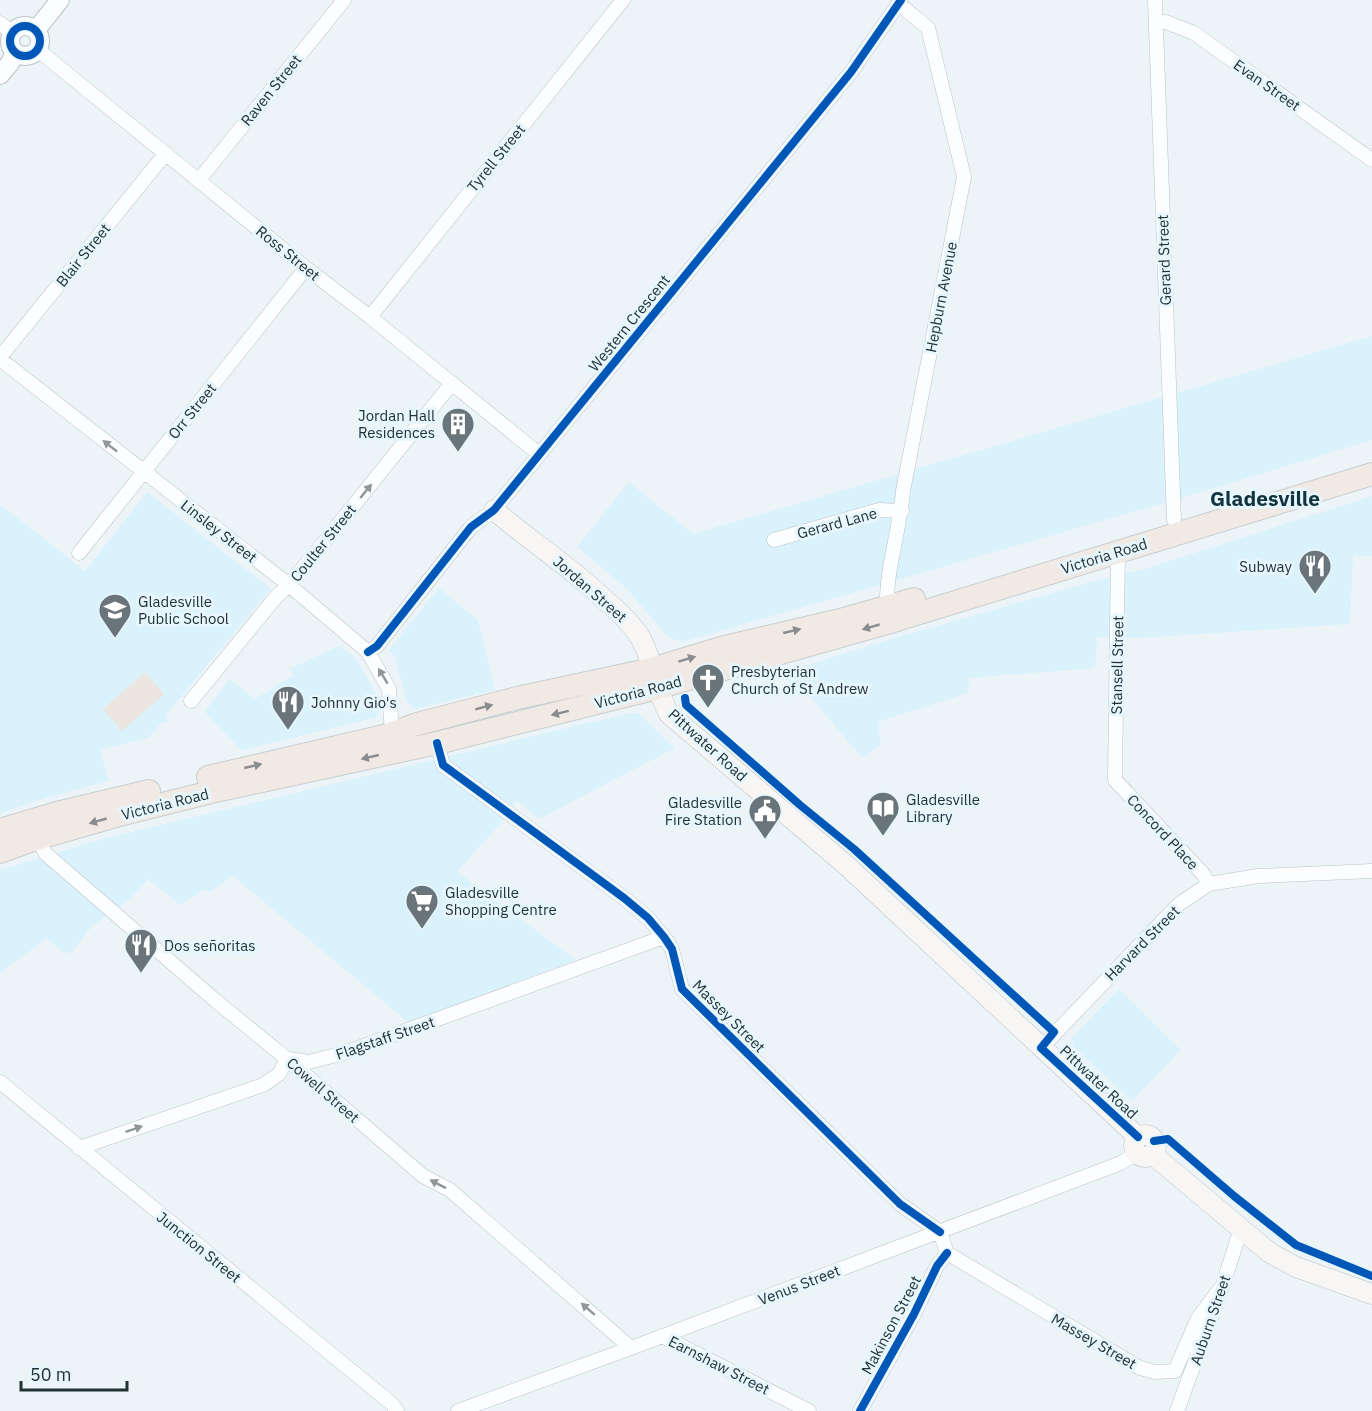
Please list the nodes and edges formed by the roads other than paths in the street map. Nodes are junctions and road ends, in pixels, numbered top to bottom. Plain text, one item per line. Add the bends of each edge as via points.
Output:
1 (60, 0) edge
2 (344, 0) edge
3 (622, 0) edge
4 (1155, 0) edge
5 (900, 2) edge
6 (1156, 22) junction
7 (6, 28) edge
8 (36, 30) junction
9 (38, 50) junction
10 (15, 52) junction
11 (0, 75) edge
12 (166, 153) junction
13 (1372, 160) edge
14 (199, 180) junction
15 (306, 268) junction
16 (370, 317) junction
17 (0, 358) edge
18 (452, 383) junction
19 (539, 454) junction
20 (1372, 459) edge
21 (143, 472) junction
22 (1372, 474) edge
23 (494, 510) junction
24 (902, 511) junction
25 (1174, 520) junction
26 (774, 540) dead end
27 (1118, 551) junction
28 (79, 553) dead end
29 (289, 585) junction
30 (887, 606) junction
31 (368, 652) junction
32 (655, 678) junction
33 (191, 701) dead end
34 (392, 733) junction
35 (437, 743) junction
36 (1115, 780) joint
37 (0, 830) edge
38 (32, 830) junction
39 (0, 852) edge
40 (1372, 871) edge
41 (1209, 885) junction
42 (664, 937) junction
43 (1041, 1048) junction
44 (287, 1059) junction
45 (0, 1082) edge
46 (79, 1148) junction
47 (1142, 1148) junction
48 (1241, 1228) junction
49 (940, 1232) junction
50 (947, 1253) junction
51 (1223, 1285) junction
52 (1372, 1294) edge
53 (662, 1336) junction
54 (631, 1348) junction
55 (397, 1411) edge
56 (458, 1411) edge
57 (808, 1411) edge
58 (860, 1411) edge
59 (1177, 1411) edge

1 - 8 street
2 - 14 street, Raven Street
3 - 16 street, Tyrell Street
4 - 6 street, Gerard Street
5 - 19 street, Western Crescent via 851,72
5 - 24 street, Hepburn Avenue via 928,28 964,177
6 - 13 street, Evan Street via 1194,33
6 - 25 street, Gerard Street
7 - 8 street via 24,25
7 - 10 street
8 - 9 street
9 - 10 street via 29,56
9 - 12 street, Ross Street
10 - 11 street
12 - 14 street, Ross Street
12 - 17 street, Blair Street
14 - 15 street, Ross Street
15 - 16 street, Ross Street
15 - 21 street, Orr Street
16 - 18 street, Ross Street
21 -> 17 street, Linsley Street
18 - 19 street, Ross Street
29 -> 18 street, Coulter Street
19 - 23 street, Western Crescent
20 - 25 highway, Victoria Road
21 - 28 street, Orr Street
21 - 29 street, Linsley Street
22 - 27 highway, Victoria Road
23 - 31 street, Western Crescent via 471,527 377,646
23 - 32 main road, Jordan Street via 592,587 628,621 640,637
24 - 26 street, Gerard Lane via 879,510
24 - 30 street, Hepburn Avenue
25 - 30 highway, Victoria Road
27 -> 32 highway, Victoria Road via 887,623
27 - 36 street, Stansell Street
29 - 31 street, Linsley Street
29 - 33 street, Coulter Street
32 -> 30 highway, Victoria Road via 721,648
34 -> 31 street, Linsley Street via 389,689
34 -> 32 highway, Victoria Road via 517,698
32 -> 35 highway, Victoria Road
32 - 43 main road, Pittwater Road via 669,714 847,866
38 -> 34 highway, Victoria Road
35 -> 38 highway, Victoria Road via 123,814
35 - 42 street, Massey Street via 443,765 624,898
36 - 41 street, Concord Place
37 - 38 highway, Victoria Road
38 - 39 highway, Victoria Road
38 - 44 street, Cowell Street via 52,859
40 - 41 street, Harvard Street via 1258,876
41 - 43 street, Harvard Street via 1179,904
42 - 44 street, Flagstaff Street via 322,1060
42 - 49 street, Massey Street via 672,950 682,989 900,1204
43 - 47 main road, Pittwater Road
46 -> 44 street via 263,1085 279,1074
54 -> 44 street, Cowell Street via 450,1190 423,1176
45 - 46 street, Junction Street
46 - 55 street, Junction Street
47 - 48 main road, Pittwater Road
47 - 49 street, Venus Street via 1121,1163
48 - 51 street, Auburn Street
48 - 52 main road, Pittwater Road via 1283,1261
49 - 50 street
49 - 53 street, Venus Street
50 - 51 street, Massey Street via 1140,1368 1155,1372 1174,1371 1198,1318
50 - 58 street, Makinson Street
51 - 59 street, Auburn Street
53 - 54 street, Venus Street
53 - 57 street, Earnshaw Street
54 - 56 street, Venus Street

